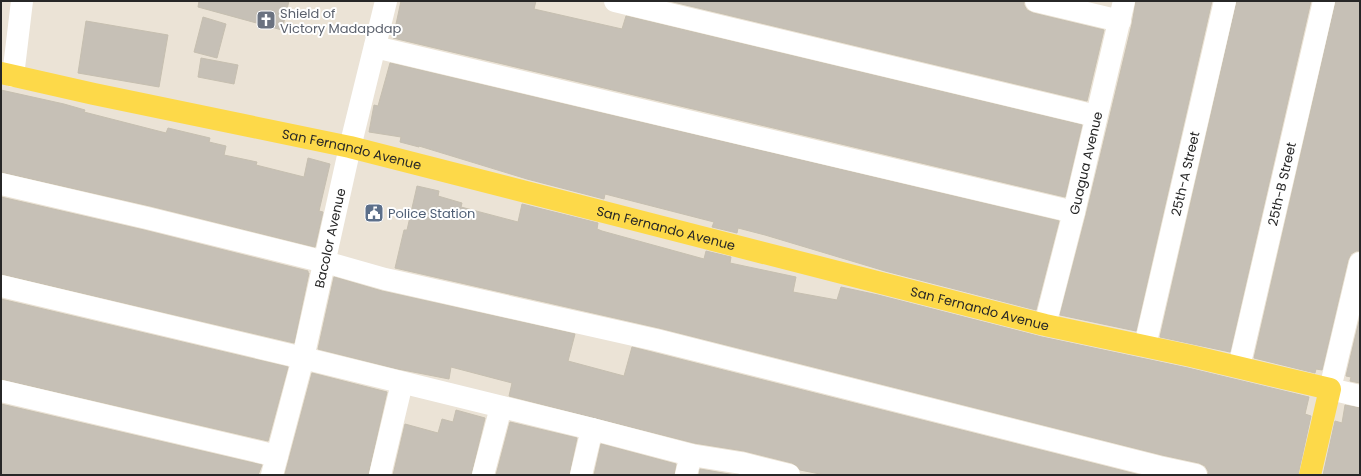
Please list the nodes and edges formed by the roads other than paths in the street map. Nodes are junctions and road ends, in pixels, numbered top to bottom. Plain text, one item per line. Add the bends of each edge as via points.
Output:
1 (22, 1) edge
2 (386, 1) edge
3 (615, 1) edge
4 (1036, 1) edge
5 (1225, 1) edge
6 (1324, 1) edge
7 (1122, 11) edge
8 (374, 47) junction
9 (7, 74) edge
10 (1096, 116) junction
11 (350, 147) junction
12 (1, 184) edge
13 (1074, 212) junction
14 (325, 262) junction
15 (1360, 263) edge
16 (1, 286) edge
17 (1045, 325) junction
18 (1145, 346) junction
19 (303, 358) junction
20 (1239, 367) junction
21 (402, 383) junction
22 (1330, 389) junction
23 (1, 391) edge
24 (1360, 396) edge
25 (500, 407) junction
26 (592, 429) junction
27 (688, 465) edge
28 (275, 466) edge
29 (380, 475) edge
30 (483, 475) edge
31 (581, 475) edge
32 (789, 475) edge
33 (1196, 475) edge
34 (1310, 475) edge

1 - 9 street
2 - 8 street, Bacolor Avenue
3 - 10 street
4 - 7 street
5 - 18 street, 25th-A Street
6 - 20 street, 25th-B Street
7 - 10 street, Guagua Avenue
8 - 11 street, Bacolor Avenue
8 - 13 street
9 - 11 main road, San Fernando Avenue
10 - 13 street, Guagua Avenue
11 - 14 street, Bacolor Avenue
11 - 17 main road, San Fernando Avenue
12 - 14 street
13 - 17 street, Guagua Avenue
14 - 19 street, Bacolor Avenue
14 - 33 street via 385,279 656,340
15 - 22 street
16 - 19 street
17 - 18 main road, San Fernando Avenue
18 - 20 main road, San Fernando Avenue
19 - 21 street
19 - 28 street, Bacolor Avenue
20 - 22 main road, San Fernando Avenue
21 - 25 street
21 - 29 street
22 - 24 street, San Fernando Avenue
22 - 34 main road
23 - 28 street
25 - 26 street
25 - 30 street
26 - 27 street
26 - 31 street
27 - 32 street via 741,463

